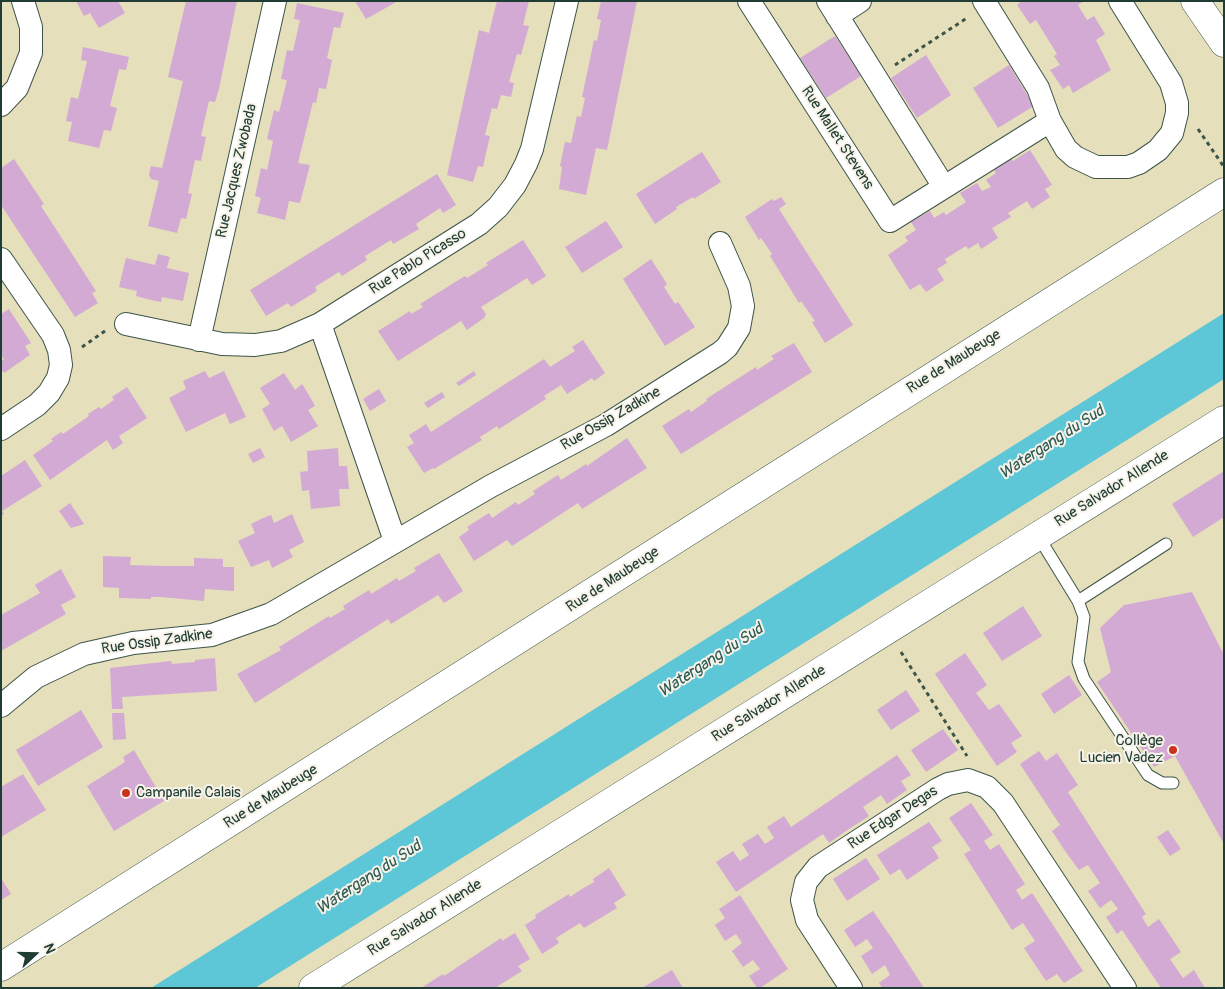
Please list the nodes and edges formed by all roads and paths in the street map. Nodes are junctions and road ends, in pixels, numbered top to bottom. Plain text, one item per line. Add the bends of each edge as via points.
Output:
1 (23, 1) edge
2 (275, 1) edge
3 (567, 1) edge
4 (749, 1) edge
5 (860, 1) edge
6 (1120, 1) edge
7 (1195, 1) edge
8 (985, 3) edge
9 (832, 8) edge
10 (1224, 43) edge
11 (876, 78) junction
12 (1, 105) edge
13 (1178, 113) junction
14 (1050, 121) junction
15 (1224, 168) edge
16 (944, 187) junction
17 (1224, 192) edge
18 (720, 243) dead end
19 (1, 258) edge
20 (126, 324) joint
21 (320, 324) junction
22 (199, 340) junction
23 (61, 362) junction
24 (1224, 420) edge
25 (1, 429) edge
26 (1038, 536) junction
27 (395, 541) junction
28 (1166, 544) dead end
29 (1078, 601) junction
30 (888, 630) junction
31 (1, 706) edge
32 (1173, 783) dead end
33 (987, 787) junction
34 (1, 967) edge
35 (849, 987) edge
36 (313, 988) edge
37 (1125, 988) edge

1 - 12 street via 31,27 31,53 17,88
2 - 22 street, Rue Jacques Zwobada
3 - 21 street, Rue Pablo Picasso via 532,149 522,174 507,197 479,224
4 - 16 street, Rue Mallet Stevens via 890,221
5 - 9 street
6 - 13 street via 1171,83
7 - 10 street
8 - 11 path
8 - 14 street via 1038,88
9 - 11 street
11 - 16 street
13 - 14 street via 1172,133 1158,150 1139,163 1119,169 1096,167 1075,157 1061,142
13 - 15 path via 1190,116
14 - 16 street, Rue Mallet Stevens
17 - 34 street, Rue de Maubeuge
18 - 27 street, Rue Ossip Zadkine via 743,306 739,328 727,347 606,424
19 - 23 street via 53,336
20 - 22 street, Rue Pablo Picasso
20 - 23 path via 122,332 107,330
21 - 22 street, Rue Pablo Picasso via 295,337 268,344 238,345
21 - 27 street
23 - 25 street via 58,378 49,393
24 - 26 street, Rue Salvador Allende
26 - 29 lane
26 - 30 street, Rue Salvador Allende
27 - 31 street, Rue Ossip Zadkine via 255,622 212,636 132,643 84,654 36,677
28 - 29 lane
29 - 32 lane via 1084,617 1078,662 1084,679 1148,775 1162,783
30 - 33 path
30 - 36 street, Rue Salvador Allende
33 - 35 street, Rue Edgar Degas via 968,780 938,788 818,867 806,882 802,900 807,920
33 - 37 street via 1003,803

